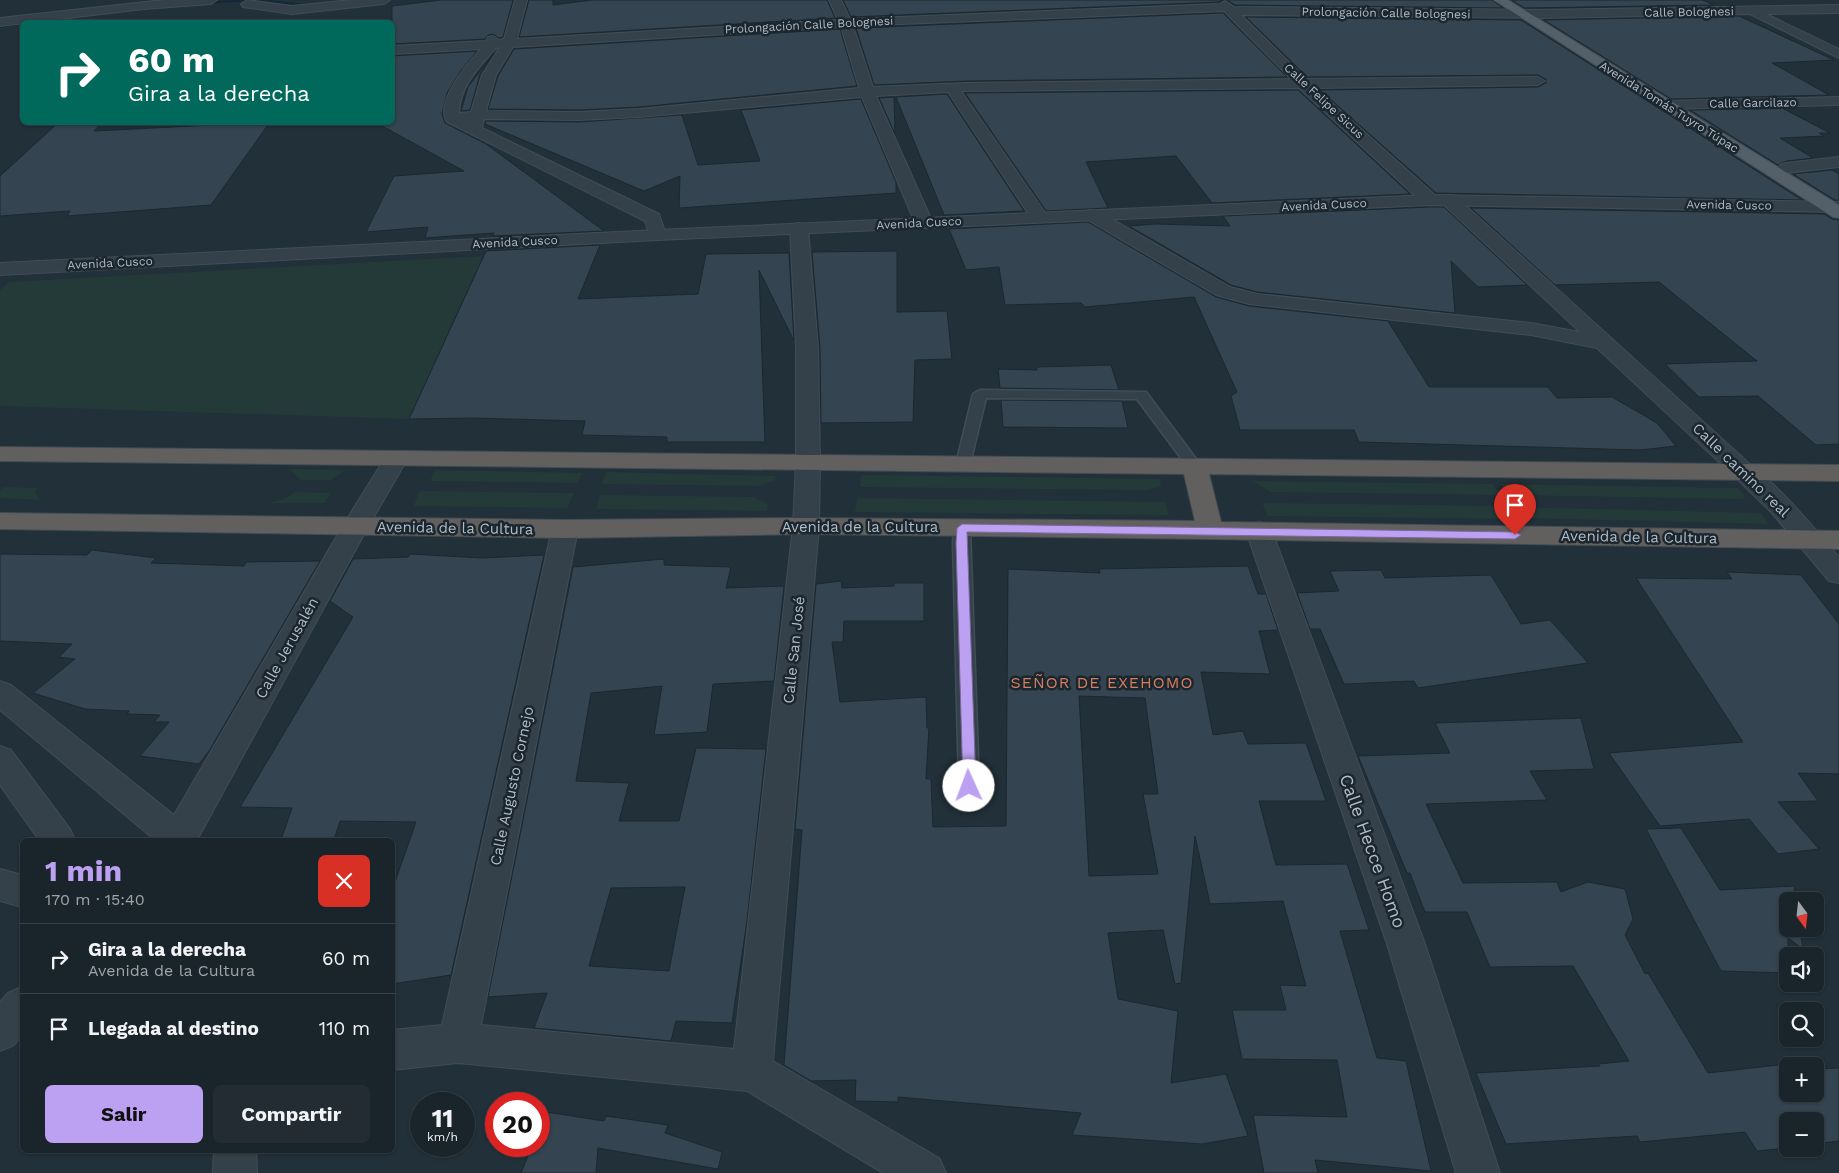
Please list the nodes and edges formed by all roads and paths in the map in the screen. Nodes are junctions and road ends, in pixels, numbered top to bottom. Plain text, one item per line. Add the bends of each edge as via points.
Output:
1 (211, 0) edge
2 (384, 0) edge
3 (521, 0) edge
4 (835, 0) edge
5 (1500, 0) edge
6 (1515, 0) edge
7 (1727, 0) edge
8 (1803, 0) edge
9 (147, 3) edge
10 (247, 4) dead end
11 (1226, 6) edge
12 (1824, 9) junction
13 (1839, 9) edge
14 (1752, 12) junction
15 (1524, 14) junction
16 (1539, 14) junction
17 (1839, 15) edge
18 (0, 22) edge
19 (846, 23) junction
20 (497, 27) dead end
21 (510, 43) junction
22 (492, 44) junction
23 (395, 50) edge
24 (1839, 54) edge
25 (489, 75) junction
26 (464, 76) junction
27 (1538, 80) dead end
28 (1303, 84) junction
29 (952, 88) junction
30 (867, 92) junction
31 (1839, 101) edge
32 (1683, 105) junction
33 (1666, 106) junction
34 (476, 122) junction
35 (1839, 162) edge
36 (1786, 168) junction
37 (1440, 200) junction
38 (1837, 207) edge
39 (1092, 215) junction
40 (1039, 217) junction
41 (924, 223) junction
42 (799, 228) junction
43 (656, 235) junction
44 (0, 269) edge
45 (1605, 343) junction
46 (1640, 374) joint
47 (0, 454) edge
48 (396, 458) junction
49 (808, 462) junction
50 (963, 464) junction
51 (1194, 466) junction
52 (1744, 472) junction
53 (1839, 473) edge
54 (0, 522) edge
55 (355, 526) junction
56 (806, 526) junction
57 (962, 528) junction
58 (566, 529) junction
59 (1210, 530) junction
60 (1259, 531) junction
61 (1810, 540) junction
62 (1839, 540) edge
63 (1839, 574) edge
64 (0, 693) edge
65 (0, 759) edge
66 (969, 786) dead end
67 (57, 838) edge
68 (178, 838) edge
69 (181, 838) edge
70 (0, 885) edge
71 (20, 890) edge
72 (20, 1008) edge
73 (0, 1031) edge
74 (458, 1043) junction
75 (395, 1050) edge
76 (752, 1071) junction
77 (235, 1153) edge
78 (235, 1173) edge
79 (924, 1173) edge
80 (1478, 1173) edge

1 - 9 street
2 - 10 street via 292,10
3 - 21 street
4 - 19 street
5 - 15 main road, Avenida Tomás Tuyro Túpac
6 - 16 main road, Avenida Tomás Tuyro Túpac
7 - 14 street
8 - 12 street
9 - 18 street
11 - 15 street, Prolongación Calle Bolognesi
11 - 19 street, Prolongación Calle Bolognesi via 1003,11
11 - 28 street, Calle Felipe Sicus
12 - 13 street, Calle Bolognesi
12 - 14 street, Calle Bolognesi
12 - 17 street
14 - 16 street, Calle Bolognesi
14 - 24 street
15 - 16 street, Prolongación Calle Bolognesi
15 - 33 main road, Avenida Tomás Tuyro Túpac
16 - 32 main road, Avenida Tomás Tuyro Túpac
19 - 21 street, Prolongación Calle Bolognesi
19 - 30 street
20 - 22 street
21 - 22 street, Prolongación Calle Bolognesi
21 - 25 street
22 - 23 street, Prolongación Calle Bolognesi
22 - 26 street
25 - 26 street
25 - 34 street
26 - 34 street via 451,110 452,119
27 - 28 street
28 - 29 street
28 - 37 street, Calle Felipe Sicus
29 - 30 street
29 - 40 street
30 - 34 street via 638,113
30 - 41 street
31 - 32 street, Calle Garcilazo
32 - 33 street, Calle Garcilazo
32 - 36 main road, Avenida Tomás Tuyro Túpac
33 - 38 main road, Avenida Tomás Tuyro Túpac
34 - 43 street via 653,218
35 - 36 street
36 - 38 main road, Avenida Tomás Tuyro Túpac
37 - 38 street, Avenida Cusco
37 - 39 street, Avenida Cusco
37 - 45 street, Calle Felipe Sicus
39 - 40 street, Avenida Cusco
39 - 45 street via 1223,290 1256,300 1531,328
40 - 41 street, Avenida Cusco
41 - 42 street, Avenida Cusco
42 - 43 street, Avenida Cusco
42 - 49 street, Calle San José via 807,348
43 - 44 street, Avenida Cusco
45 - 46 street, Calle Felipe Sicus
46 - 52 street, Calle camino real
47 - 48 highway
48 - 49 highway
48 - 55 street, Calle Jerusalén
49 - 50 highway
49 - 56 street, Calle San José
50 - 51 highway
50 - 51 lane via 980,394 1141,395
51 - 52 highway
51 - 59 highway
52 - 53 highway
52 - 61 street, Calle camino real
54 - 55 highway, Avenida de la Cultura
55 - 58 highway, Avenida de la Cultura
55 - 69 street, Calle Jerusalén
56 - 57 highway, Avenida de la Cultura
56 - 58 highway, Avenida de la Cultura
56 - 76 street, Calle San José
57 - 59 highway, Avenida de la Cultura
57 - 66 lane
58 - 74 street, Calle Augusto Cornejo
59 - 60 highway, Avenida de la Cultura
60 - 61 highway, Avenida de la Cultura
60 - 80 street, Calle Hecce Homo via 1406,944
61 - 62 highway, Avenida de la Cultura
61 - 63 street
64 - 68 street
65 - 67 street
70 - 71 street
72 - 73 street
74 - 75 street
74 - 76 street
76 - 79 street
77 - 78 street

